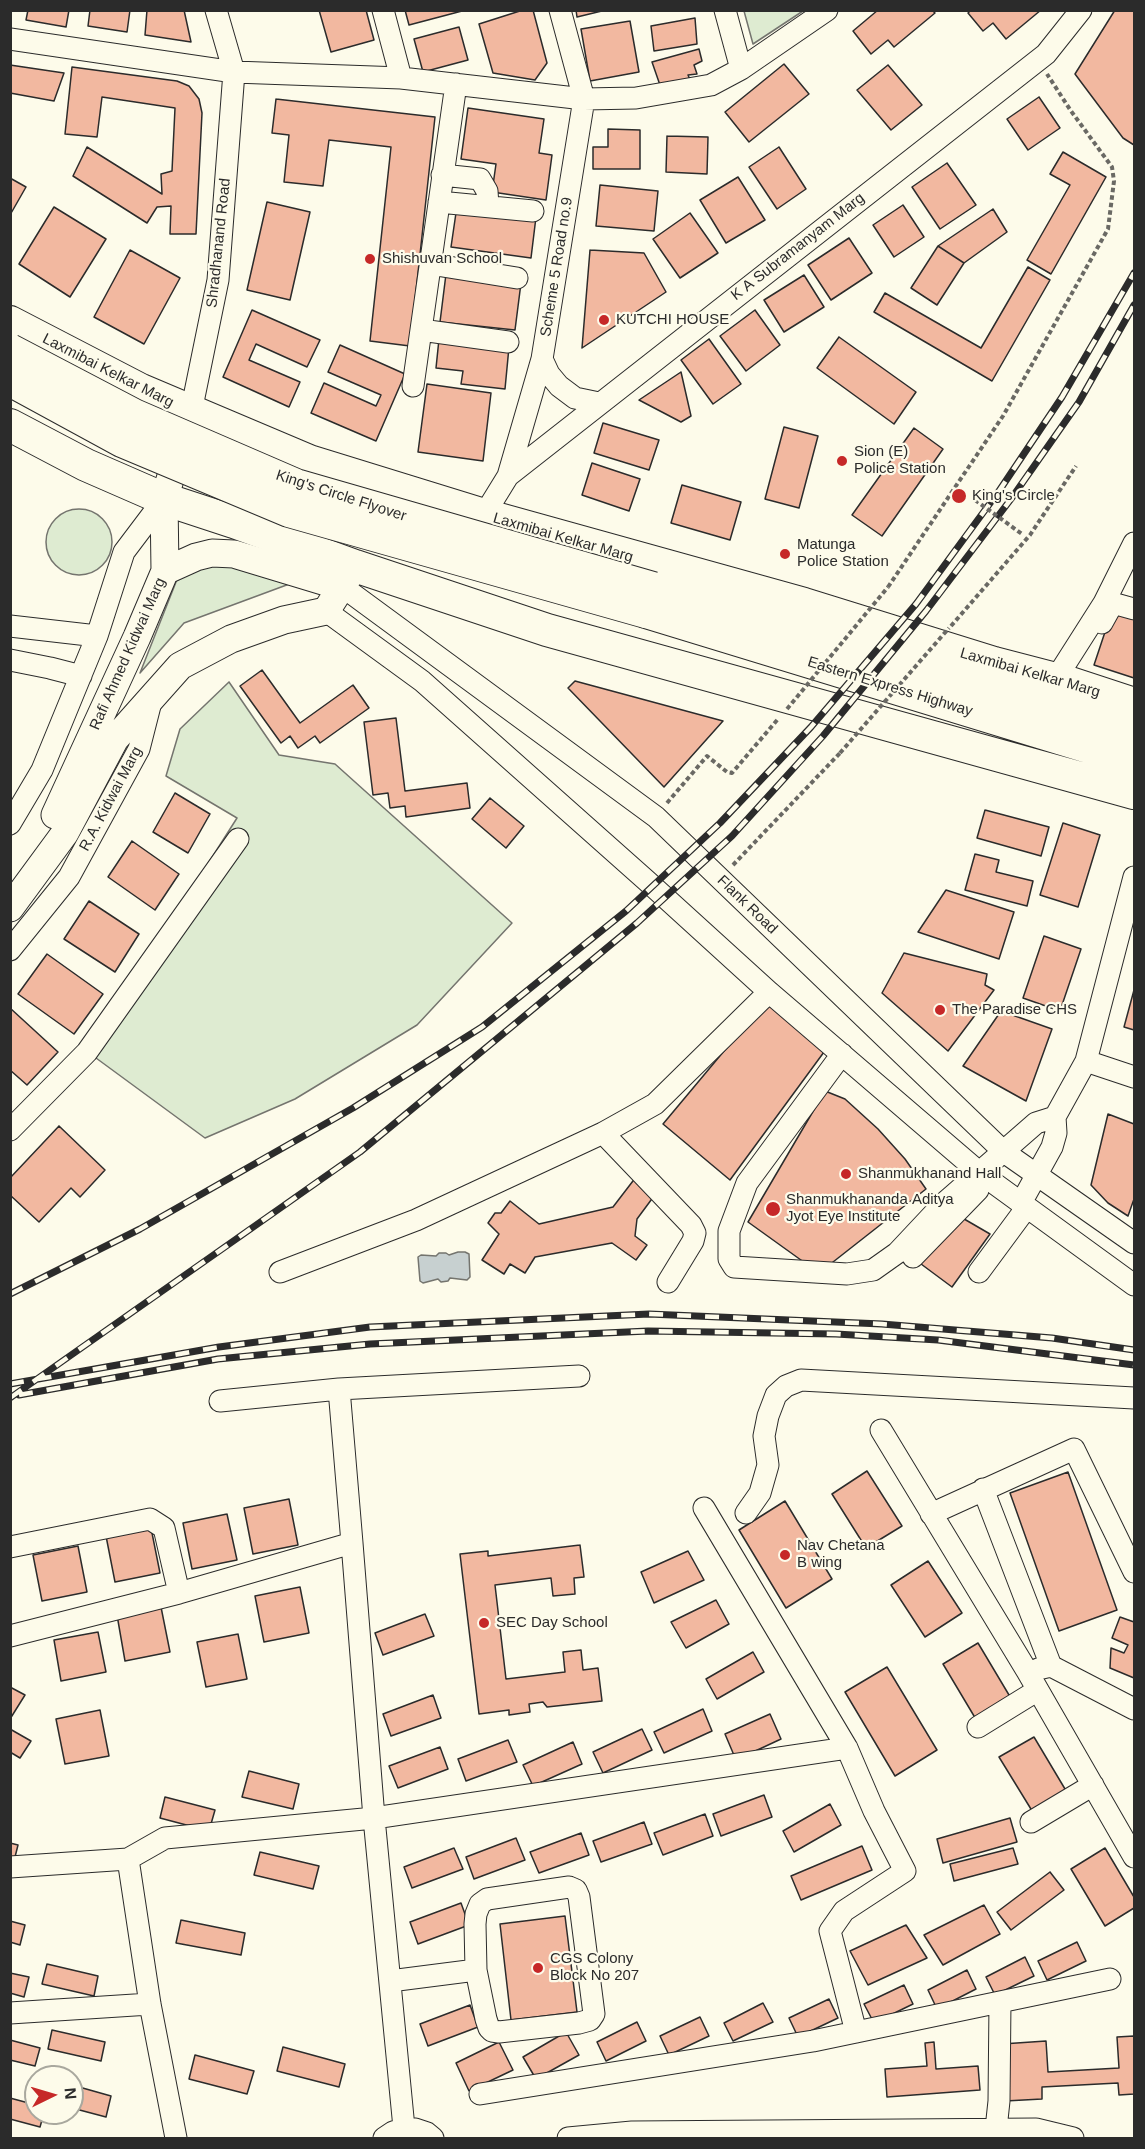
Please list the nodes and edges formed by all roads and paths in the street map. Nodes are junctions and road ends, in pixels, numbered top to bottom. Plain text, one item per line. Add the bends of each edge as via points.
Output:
1 (216, 10) edge
2 (383, 10) edge
3 (560, 10) edge
4 (725, 10) edge
5 (827, 10) edge
6 (1081, 10) edge
7 (10, 39) edge
8 (1046, 54) junction
9 (741, 69) junction
10 (234, 72) junction
11 (401, 78) junction
12 (456, 84) junction
13 (584, 99) junction
14 (442, 175) junction
15 (439, 201) junction
16 (488, 206) junction
17 (533, 211) dead end
18 (430, 264) junction
19 (517, 278) dead end
20 (10, 322) edge
21 (421, 330) junction
22 (508, 342) dead end
23 (10, 350) edge
24 (542, 358) junction
25 (10, 380) edge
26 (413, 386) dead end
27 (599, 403) junction
28 (191, 412) junction
29 (10, 425) edge
30 (1076, 466) dead end
31 (508, 476) junction
32 (164, 499) junction
33 (975, 500) dead end
34 (484, 515) junction
35 (1022, 534) dead end
36 (1134, 543) edge
37 (165, 571) junction
38 (349, 577) junction
39 (650, 600) junction
40 (804, 604) junction
41 (1134, 609) edge
42 (327, 611) junction
43 (708, 617) junction
44 (10, 626) edge
45 (97, 636) junction
46 (10, 660) edge
47 (81, 676) junction
48 (1061, 681) junction
49 (152, 697) junction
50 (783, 702) junction
51 (1134, 704) edge
52 (1134, 733) edge
53 (1134, 761) edge
54 (1134, 794) edge
55 (656, 817) junction
56 (10, 824) edge
57 (238, 839) dead end
58 (10, 876) edge
59 (1134, 877) edge
60 (720, 879) junction
61 (10, 908) edge
62 (10, 950) edge
63 (769, 992) junction
64 (842, 1054) junction
65 (1086, 1061) junction
66 (1134, 1077) edge
67 (1055, 1117) junction
68 (10, 1130) edge
69 (603, 1133) junction
70 (1004, 1152) junction
71 (1036, 1175) junction
72 (984, 1176) junction
73 (1024, 1205) junction
74 (1134, 1243) edge
75 (913, 1257) dead end
76 (280, 1272) dead end
77 (979, 1272) dead end
78 (668, 1282) dead end
79 (1134, 1285) edge
80 (579, 1376) dead end
81 (339, 1389) junction
82 (1134, 1398) edge
83 (219, 1401) dead end
84 (880, 1430) dead end
85 (983, 1489) junction
86 (704, 1508) dead end
87 (746, 1514) dead end
88 (932, 1514) junction
89 (352, 1544) junction
90 (10, 1547) edge
91 (1134, 1572) edge
92 (179, 1593) junction
93 (10, 1636) edge
94 (1051, 1666) junction
95 (1027, 1671) junction
96 (1038, 1690) junction
97 (1134, 1709) edge
98 (978, 1726) dead end
99 (846, 1748) junction
100 (1093, 1785) junction
101 (374, 1818) junction
102 (1031, 1822) dead end
103 (1134, 1857) edge
104 (128, 1859) junction
105 (10, 1866) edge
106 (476, 1970) junction
107 (1110, 1979) dead end
108 (390, 1981) junction
109 (1000, 2002) junction
110 (150, 2004) junction
111 (10, 2013) edge
112 (856, 2032) junction
113 (480, 2094) dead end
114 (404, 2128) junction
115 (996, 2129) junction
116 (176, 2139) edge
117 (384, 2139) edge
118 (433, 2139) edge
119 (568, 2139) edge
120 (1073, 2139) edge

1 - 10 street, Shradhanand Road
2 - 11 street
3 - 13 street, Scheme 5 Road no.9
4 - 9 street
5 - 9 street
6 - 8 street, K A Subramanyam Marg
7 - 10 street
8 - 27 street, K A Subramanyam Marg
8 - 50 path, bridge via 1045,71 1112,167 1108,229 1003,416 888,587
9 - 13 street via 711,85 636,98
10 - 11 street
10 - 28 street, Shradhanand Road via 218,280
11 - 12 street
12 - 13 street
12 - 14 street
13 - 24 street, Scheme 5 Road no.9
14 - 15 street
14 - 16 street via 480,179 487,191
15 - 16 street
15 - 18 street
16 - 17 street
18 - 19 street
18 - 21 street
20 - 28 highway, Laxmibai Kelkar Marg
21 - 22 street
21 - 26 street
23 - 39 highway, King's Circle Flyover, bridge via 134,415 296,485
24 - 27 street via 559,386 575,398
24 - 31 street, Scheme 5 Road no.9
25 - 39 highway, King's Circle Flyover, bridge via 122,441 289,511
27 - 31 street, K A Subramanyam Marg
28 - 32 main road, Rafi Ahmed Kidwai Marg
28 - 34 highway, Laxmibai Kelkar Marg via 309,461
29 - 32 highway via 86,465
30 - 60 path, bridge via 1030,535 840,753
31 - 34 street, Scheme 5 Road no.9
32 - 37 main road, Rafi Ahmed Kidwai Marg
32 - 38 highway via 234,522
32 - 45 street via 124,552
33 - 35 path, bridge
34 - 40 highway, Laxmibai Kelkar Marg
36 - 48 street
37 - 38 main road via 212,553
37 - 58 main road, Rafi Ahmed Kidwai Marg via 48,832
38 - 42 main road
38 - 50 highway via 547,630
38 - 55 street, Flank Road
39 - 43 highway, Eastern Express Highway
40 - 43 highway
40 - 48 highway, Laxmibai Kelkar Marg
41 - 48 street via 1112,605
42 - 49 main road, R.A. Kidwai Marg via 284,620 231,639 180,666
42 - 63 street via 422,681
43 - 50 highway
43 - 52 highway, Eastern Express Highway
43 - 53 highway, Eastern Express Highway
44 - 45 street
45 - 47 street
46 - 47 street
47 - 56 street via 42,770
48 - 51 highway, Laxmibai Kelkar Marg
49 - 61 main road via 115,740 65,833
49 - 62 street, R.A. Kidwai Marg via 139,749 69,877
50 - 54 highway
50 - 55 path via 732,773 707,756
55 - 60 street, Flank Road
57 - 68 street via 87,1052
59 - 65 street
60 - 70 street, Flank Road
63 - 64 street
63 - 69 street via 655,1104
64 - 72 street
64 - 72 street via 747,1183 729,1231 729,1259 734,1267 847,1274 873,1270 897,1253 942,1205
65 - 66 street
65 - 67 street
67 - 70 street via 1036,1123
67 - 71 street via 1052,1147
69 - 76 street via 416,1220
69 - 78 street via 695,1233
70 - 71 street, Flank Road
70 - 72 street
71 - 73 street
71 - 74 street, Flank Road
72 - 73 street
72 - 75 street
73 - 77 street
73 - 79 street
80 - 81 street
81 - 83 street
81 - 89 street
82 - 87 street via 801,1380 776,1395 764,1436 768,1465 760,1493
84 - 88 street
85 - 88 street
85 - 91 street via 1074,1449
85 - 94 street
86 - 99 street
88 - 95 street
89 - 92 street
89 - 101 street
90 - 92 street via 150,1519 164,1528
92 - 93 street
94 - 95 street
94 - 97 street
95 - 96 street
96 - 98 street
96 - 100 street
99 - 101 street
99 - 112 street via 905,1871 844,1911 830,1931
100 - 102 street
100 - 103 street
101 - 104 street via 165,1838
101 - 108 street
104 - 105 street
104 - 110 street
106 - 106 street via 492,2031 590,2020 594,2006 576,1890 559,1888 487,1899 480,1904 475,1924
106 - 108 street
107 - 109 street
108 - 114 street
109 - 112 street
109 - 115 street
110 - 111 street
110 - 116 street
112 - 113 street
114 - 117 street
114 - 118 street via 427,2133
115 - 119 street via 632,2132
115 - 120 street via 1036,2129

